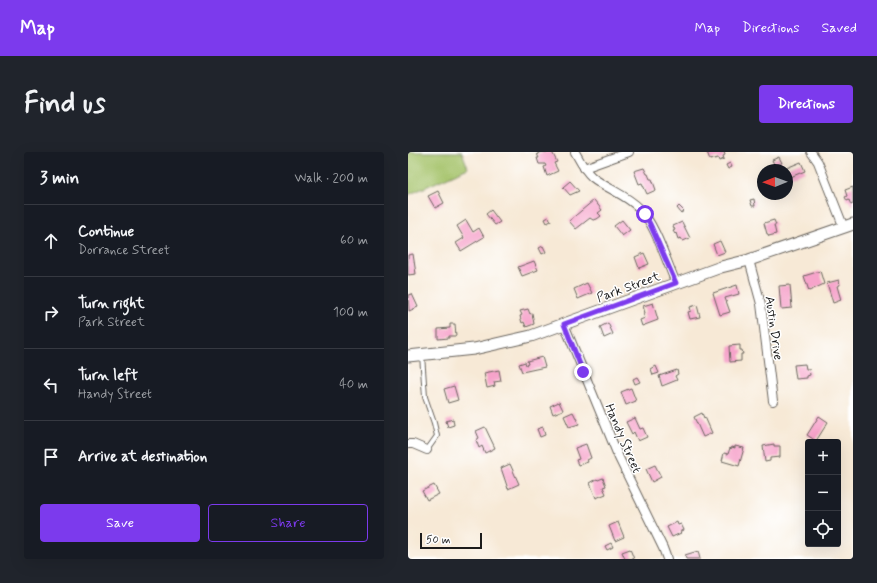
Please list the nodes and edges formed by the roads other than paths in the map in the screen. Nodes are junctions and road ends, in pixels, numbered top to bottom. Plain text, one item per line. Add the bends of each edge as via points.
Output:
1 (575, 152) edge
2 (629, 152) edge
3 (811, 152) edge
4 (584, 168) junction
5 (848, 226) edge
6 (749, 260) junction
7 (676, 283) junction
8 (564, 324) junction
9 (422, 354) junction
10 (408, 356) edge
11 (773, 401) dead end
12 (408, 444) edge
13 (428, 450) joint
14 (667, 559) edge

1 - 4 street
2 - 4 street
3 - 5 street
4 - 7 street via 645,214
5 - 6 main road, Park Street
6 - 7 main road, Park Street
6 - 11 street, Austin Drive via 761,304
7 - 8 main road, Park Street
8 - 9 main road, Park Street via 505,343
8 - 14 street, Handy Street via 619,458
9 - 10 main road, Park Street
9 - 13 lane via 425,397 437,436
12 - 13 street

